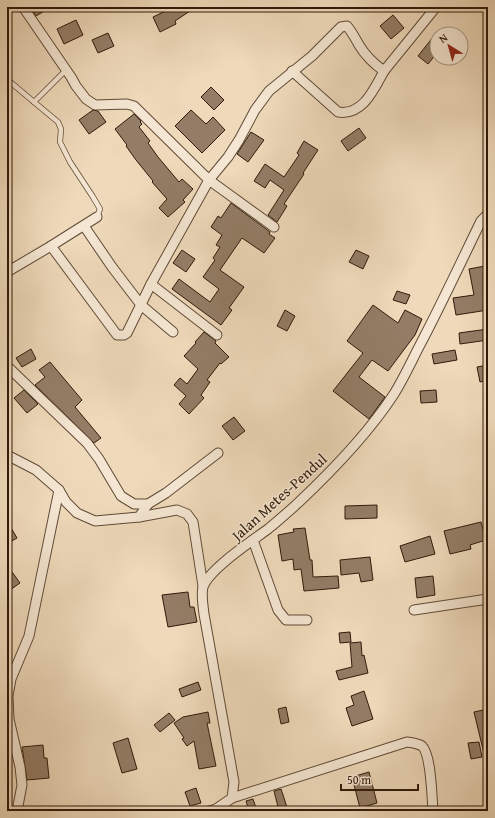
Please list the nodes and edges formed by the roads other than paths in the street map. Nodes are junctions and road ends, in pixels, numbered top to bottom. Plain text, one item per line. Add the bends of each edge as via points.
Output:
1 (23, 7) edge
2 (436, 7) edge
3 (66, 70) junction
4 (292, 71) junction
5 (384, 71) junction
6 (9, 81) dead end
7 (34, 102) junction
8 (208, 180) junction
9 (488, 214) edge
10 (96, 217) joint
11 (84, 226) junction
12 (274, 227) dead end
13 (51, 246) junction
14 (7, 272) edge
15 (151, 284) junction
16 (141, 304) junction
17 (173, 332) dead end
18 (218, 335) dead end
19 (7, 366) edge
20 (218, 454) dead end
21 (7, 455) edge
22 (59, 490) junction
23 (148, 504) junction
24 (139, 517) junction
25 (253, 540) junction
26 (204, 586) junction
27 (488, 600) edge
28 (414, 610) dead end
29 (306, 620) dead end
30 (232, 798) junction
31 (17, 811) edge
32 (209, 811) edge
33 (433, 811) edge

1 - 3 street
2 - 5 street
3 - 7 lane
3 - 8 street via 86,99 95,105 134,106
4 - 5 street via 338,112 346,113 357,109 369,98
4 - 5 street via 312,56 341,27 346,26 359,46
4 - 8 street via 269,91 228,157
6 - 7 lane
7 - 10 lane via 58,122 61,129 60,142 100,209
8 - 12 street
8 - 15 street
9 - 25 street, Jalan Metes-Pendul via 481,220 438,311 394,393 371,426 322,479
10 - 11 street
11 - 13 street
11 - 16 street
13 - 14 street
13 - 16 street via 117,334 127,333
15 - 16 street
15 - 18 street
16 - 17 street
19 - 23 street via 87,443 121,496 134,504
20 - 23 street
21 - 22 street via 36,470
22 - 24 street via 77,513 95,521
22 - 31 street via 29,636 11,680 8,696 9,719 22,785
23 - 24 street
24 - 26 street via 177,510 191,517
25 - 26 street, Jalan Metes-Pendul via 212,573
25 - 29 street via 281,615 286,620
26 - 30 street via 204,614 234,782
27 - 28 street
30 - 32 street
30 - 33 street via 407,742 423,747 428,756

